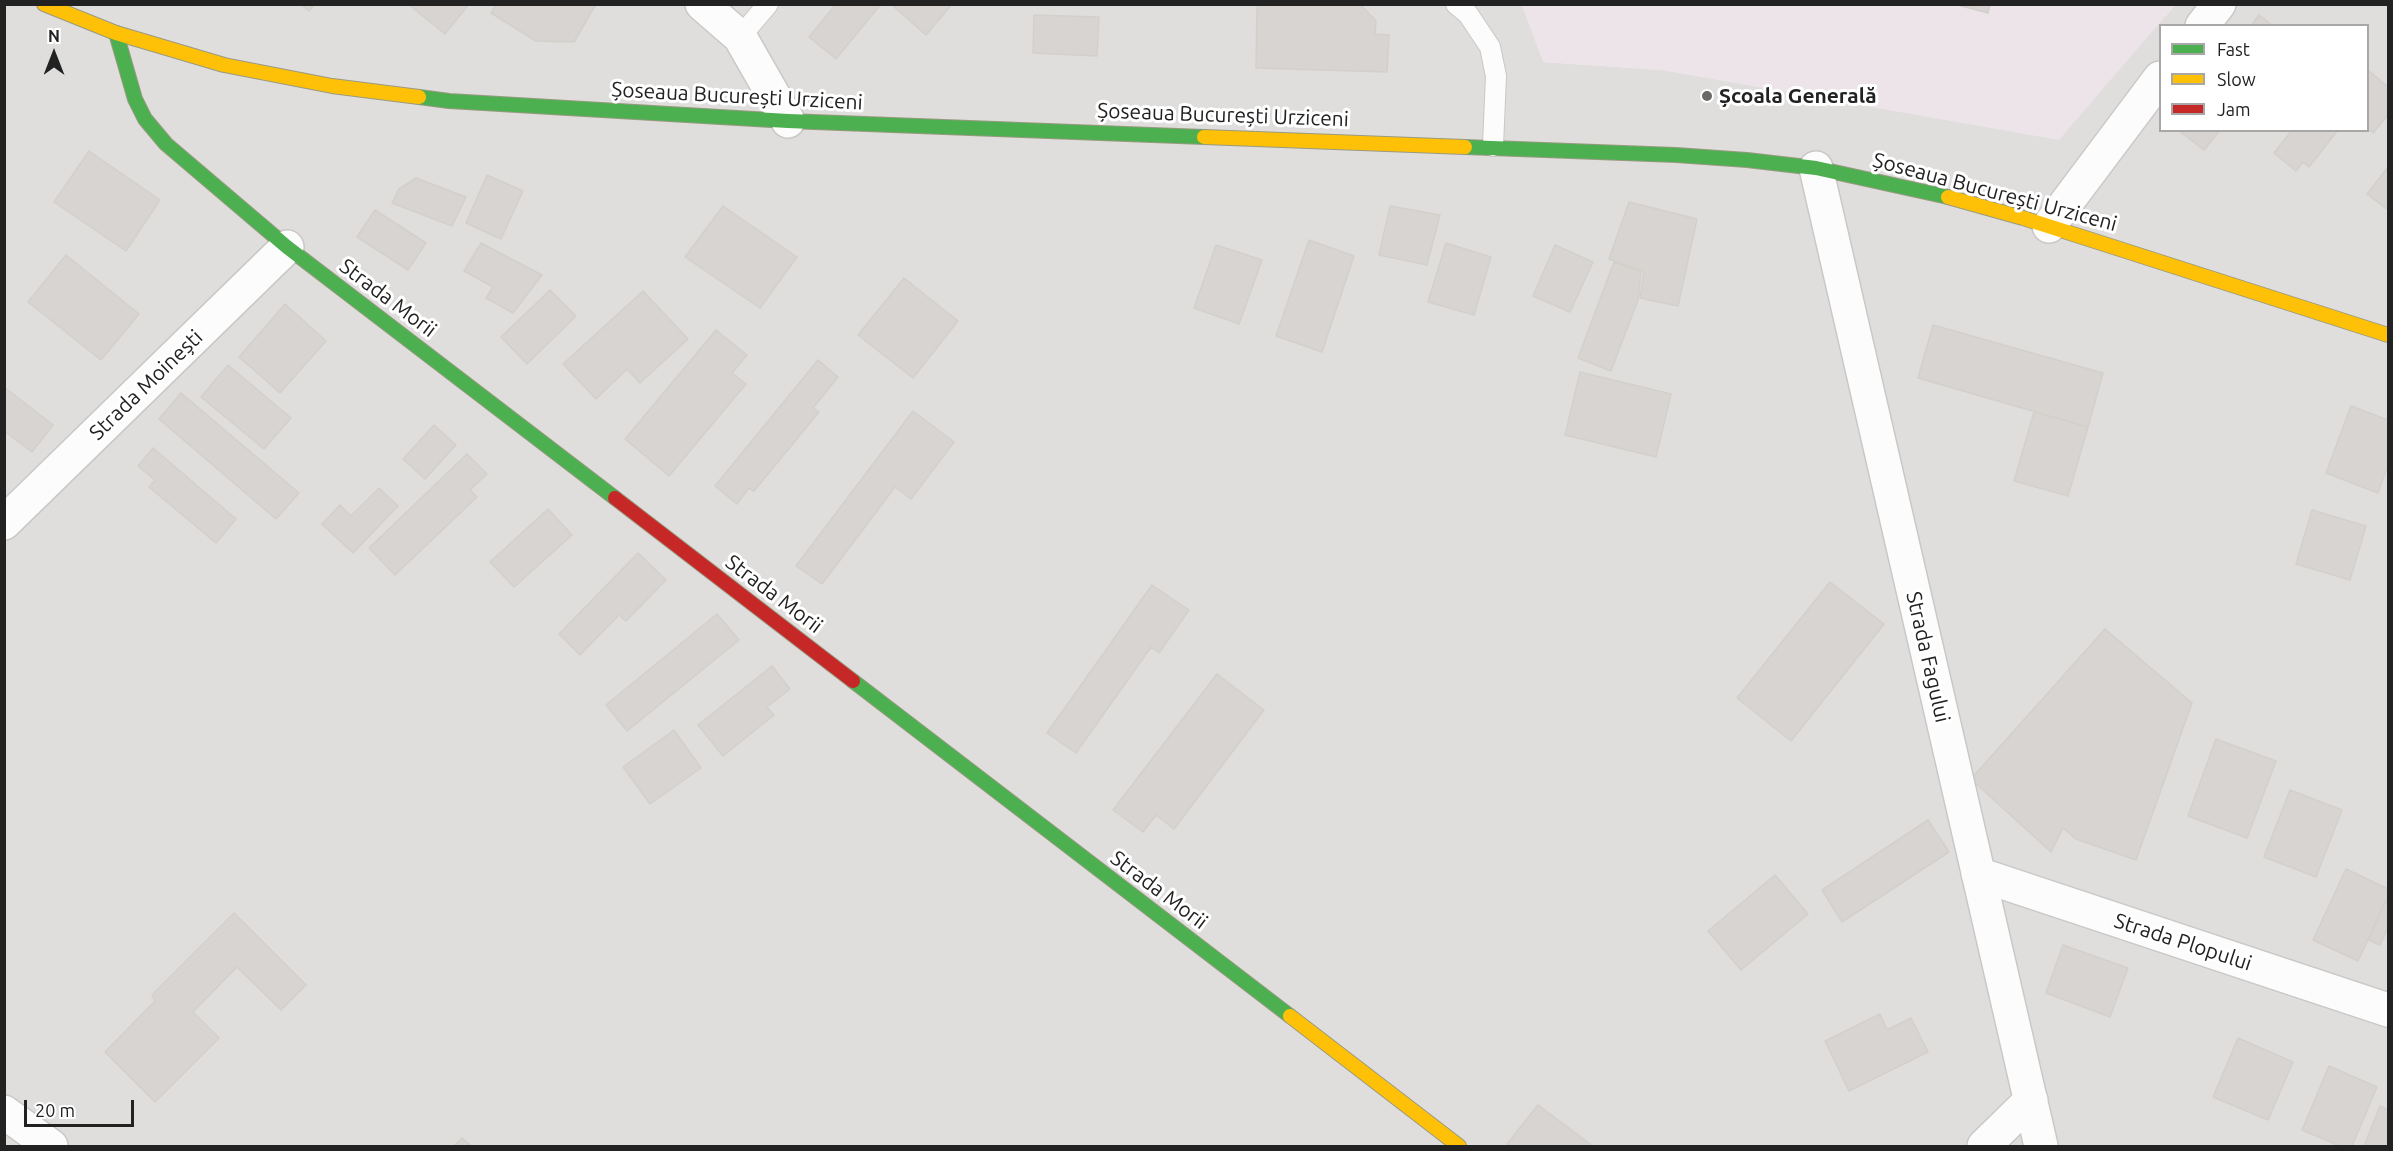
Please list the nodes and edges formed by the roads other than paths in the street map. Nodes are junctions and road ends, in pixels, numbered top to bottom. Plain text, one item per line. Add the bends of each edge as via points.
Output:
1 (44, 4) edge
2 (702, 4) edge
3 (768, 4) edge
4 (1456, 4) edge
5 (2218, 4) edge
6 (2203, 24) edge
7 (116, 33) junction
8 (740, 37) junction
9 (2159, 79) edge
10 (788, 121) junction
11 (1493, 146) junction
12 (1816, 168) junction
13 (2049, 226) junction
14 (287, 247) junction
15 (2388, 335) edge
16 (4, 523) edge
17 (1978, 874) junction
18 (2388, 1010) edge
19 (2031, 1100) junction
20 (4, 1112) edge
21 (51, 1146) edge
22 (1459, 1146) edge
23 (1984, 1146) edge
24 (2042, 1146) edge

1 - 7 main road, Șoseaua București Urziceni
2 - 8 street
3 - 8 lane
4 - 11 lane via 1468,14 1490,47 1496,76
5 - 6 street
7 - 10 main road, Șoseaua București Urziceni via 224,65 332,86 449,101
7 - 14 main road, Strada Morii via 135,99 145,119 166,144
8 - 10 street
9 - 13 street
10 - 11 main road, Șoseaua București Urziceni
11 - 12 main road, Șoseaua București Urziceni via 1676,155
12 - 13 main road, Șoseaua București Urziceni via 1940,195
12 - 17 street, Strada Fagului
13 - 15 main road, Șoseaua București Urziceni
14 - 16 street, Strada Moinești
14 - 22 main road, Strada Morii
17 - 18 street, Strada Plopului
17 - 19 street, Strada Fagului
19 - 23 street
19 - 24 street, Strada Fagului
20 - 21 street

